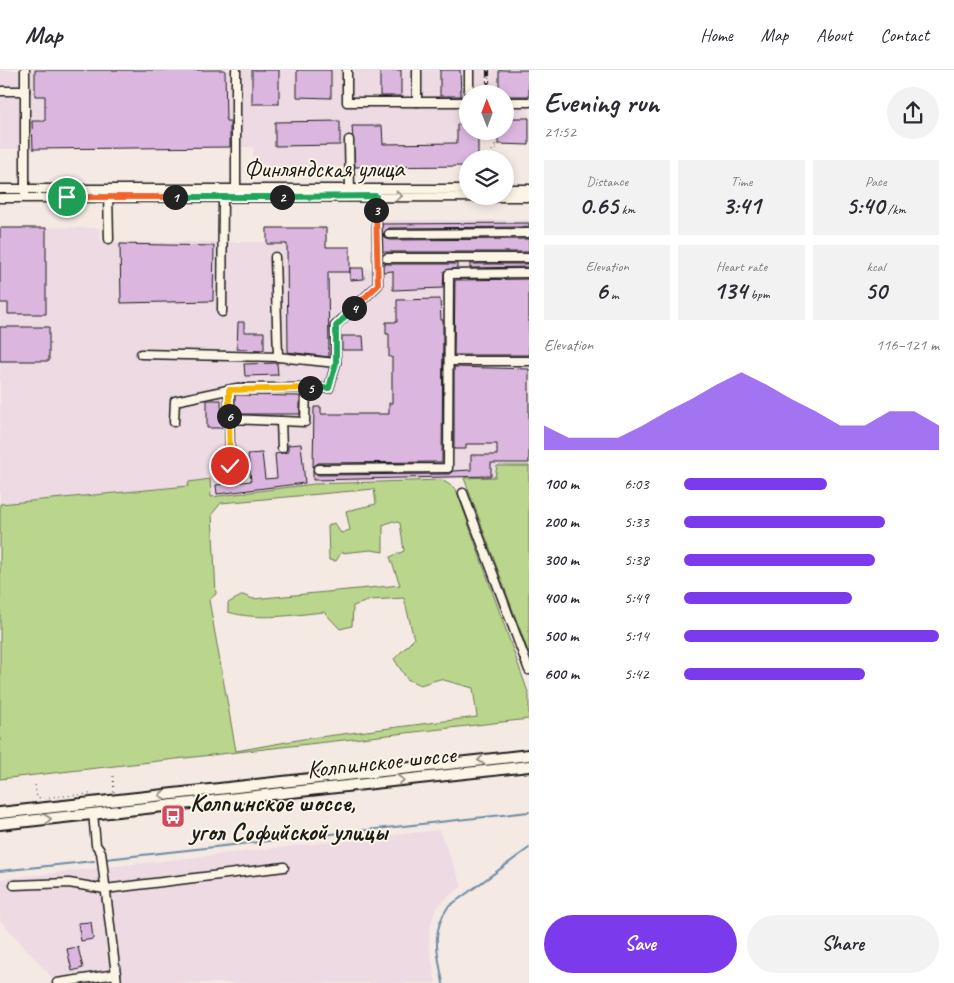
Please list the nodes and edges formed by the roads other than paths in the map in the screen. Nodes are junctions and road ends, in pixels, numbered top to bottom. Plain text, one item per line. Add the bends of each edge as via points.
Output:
1 (25, 70) edge
2 (236, 70) edge
3 (347, 70) edge
4 (417, 70) edge
5 (469, 70) edge
6 (469, 85) edge
7 (0, 91) edge
8 (25, 91) junction
9 (417, 102) junction
10 (459, 102) edge
11 (514, 102) edge
12 (529, 102) edge
13 (349, 140) dead end
14 (236, 187) junction
15 (108, 188) junction
16 (459, 189) edge
17 (514, 189) edge
18 (529, 189) edge
19 (0, 190) edge
20 (350, 192) junction
21 (376, 192) junction
22 (26, 194) junction
23 (108, 197) junction
24 (223, 197) junction
25 (529, 197) edge
26 (0, 198) edge
27 (389, 234) dead end
28 (529, 234) edge
29 (109, 239) dead end
30 (274, 257) dead end
31 (387, 258) dead end
32 (529, 258) edge
33 (529, 274) edge
34 (222, 312) dead end
35 (141, 354) dead end
36 (278, 357) junction
37 (449, 361) junction
38 (529, 361) edge
39 (336, 363) junction
40 (306, 388) junction
41 (229, 390) junction
42 (229, 419) junction
43 (281, 421) junction
44 (174, 422) dead end
45 (282, 448) dead end
46 (230, 466) dead end
47 (318, 469) dead end
48 (464, 493) dead end
49 (529, 670) edge
50 (529, 755) edge
51 (529, 766) edge
52 (0, 813) edge
53 (93, 814) junction
54 (0, 824) edge
55 (284, 867) dead end
56 (14, 885) dead end
57 (105, 889) junction
58 (116, 974) junction
59 (57, 983) edge
60 (118, 983) edge

1 - 8 street
2 - 14 street
3 - 9 street via 347,102
4 - 9 street
5 - 6 street
7 - 8 street
8 - 22 street
9 - 10 street
11 - 12 street
13 - 20 street
14 - 15 street, Финляндская улица
14 - 20 street, Финляндская улица
15 - 22 street, Финляндская улица
15 - 23 street
16 - 21 street, Финляндская улица
17 - 18 street
19 - 22 street, Финляндская улица
20 - 21 street, Финляндская улица
20 - 24 street, Финляндская улица
21 -> 25 street, Финляндская улица
21 - 39 street via 378,285 336,326
22 - 23 street, Финляндская улица
22 - 26 street, Финляндская улица
23 - 24 street, Финляндская улица
23 - 29 street
24 - 34 street
27 - 28 street
30 - 36 street
31 - 32 street
33 - 37 street via 449,274
35 - 36 street
36 - 39 street
37 - 38 street
37 - 47 street via 448,468
39 - 40 street via 329,388
40 - 41 street
40 - 43 street via 305,422
41 - 42 street
41 - 44 street via 175,401
42 - 43 street
42 - 46 street
43 - 45 street
48 - 49 street
50 -> 52 main road, Колпинское шоссе
53 -> 51 main road, Колпинское шоссе
54 -> 53 main road, Колпинское шоссе
53 - 57 street
55 - 57 street
56 - 57 street via 69,883
57 - 58 street
58 - 59 street
58 - 60 street

